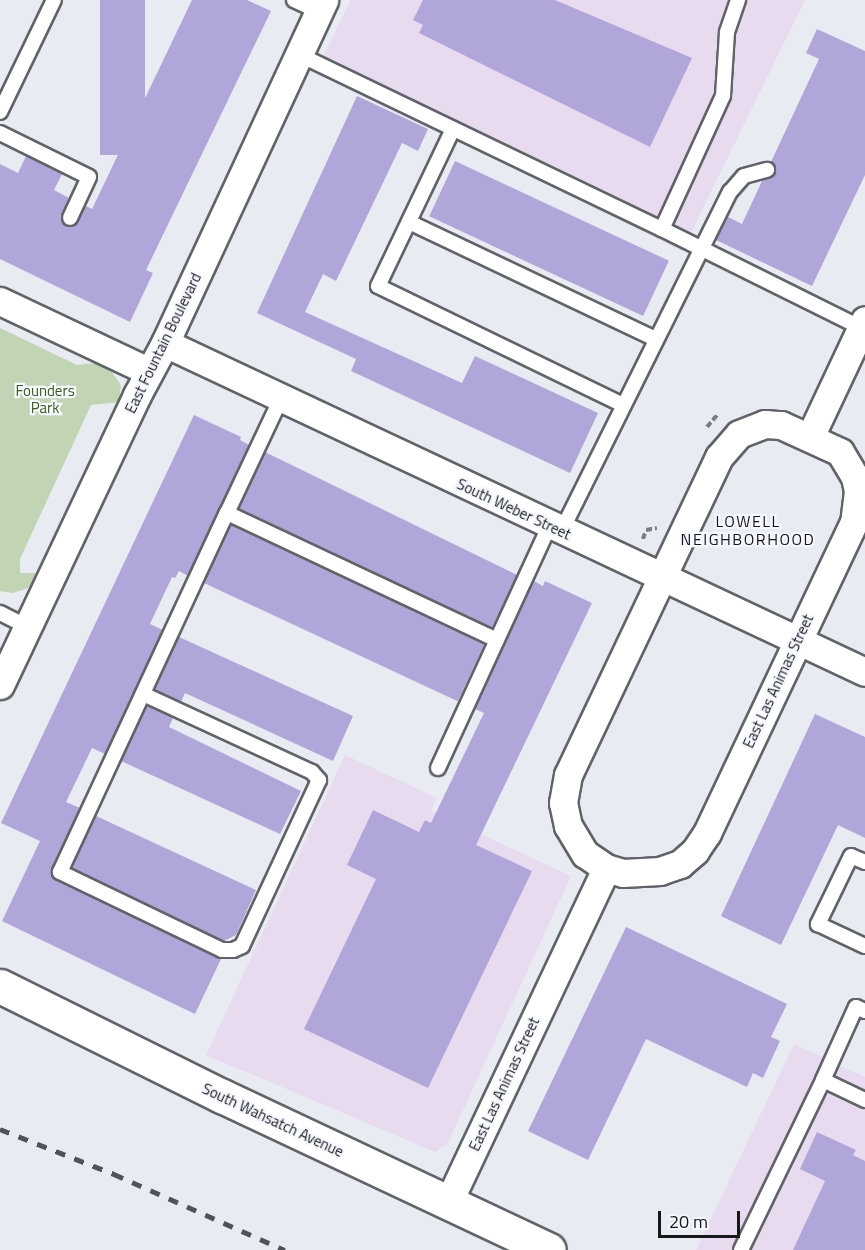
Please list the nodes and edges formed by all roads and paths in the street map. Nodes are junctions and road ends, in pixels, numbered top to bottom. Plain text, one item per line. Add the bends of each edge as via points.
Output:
1 (54, 0) edge
2 (294, 0) edge
3 (738, 0) edge
4 (321, 6) edge
5 (298, 54) junction
6 (0, 112) edge
7 (453, 129) junction
8 (0, 134) edge
9 (767, 170) dead end
10 (70, 218) dead end
11 (408, 222) junction
12 (662, 229) junction
13 (698, 249) junction
14 (0, 301) edge
15 (863, 324) edge
16 (655, 339) junction
17 (165, 343) junction
18 (148, 371) junction
19 (280, 398) junction
20 (623, 405) junction
21 (810, 437) junction
22 (227, 513) junction
23 (555, 529) junction
24 (660, 576) junction
25 (0, 613) edge
26 (27, 627) junction
27 (497, 640) junction
28 (796, 641) junction
29 (865, 672) edge
30 (0, 685) edge
31 (143, 694) junction
32 (438, 768) dead end
33 (865, 862) edge
34 (606, 868) junction
35 (865, 946) edge
36 (0, 986) edge
37 (865, 1011) edge
38 (823, 1080) junction
39 (865, 1100) edge
40 (448, 1203) junction
41 (549, 1250) edge
42 (741, 1250) edge

1 - 6 lane
2 - 4 lane
3 - 12 lane via 727,32 723,96
4 - 5 street, East Fountain Boulevard
5 - 7 lane
5 - 17 street, East Fountain Boulevard
7 - 11 lane
7 - 12 lane
8 - 10 lane via 89,177
9 - 13 lane via 753,171 738,181
11 - 16 lane
11 - 20 lane via 378,286
12 - 13 lane
13 - 15 lane
13 - 16 lane
14 - 18 street
15 - 21 street
16 - 20 lane
17 - 18 street, East Fountain Boulevard
17 - 19 street, South Weber Street
18 - 26 street, East Fountain Boulevard
19 - 22 lane
19 - 23 street, South Weber Street
20 - 23 lane
21 - 24 street, East Las Animas Street via 781,425 765,424 729,443
21 - 28 street, East Las Animas Street via 840,452 848,462 855,477 857,506 854,522
22 - 27 lane
22 - 31 lane
23 - 24 street, South Weber Street
23 - 27 lane
24 - 28 street, South Weber Street
24 - 34 street, East Las Animas Street via 563,790 565,814 573,836 585,855
25 - 26 lane
26 - 30 street, East Fountain Boulevard
27 - 32 lane
28 - 29 street, South Weber Street
28 - 34 street, East Las Animas Street via 707,833 695,851 680,864 660,871 623,873
31 - 31 lane via 60,872 222,950 233,950 242,946 319,780 312,772
33 - 35 lane via 851,856 818,924
34 - 40 street, East Las Animas Street
36 - 40 main road, South Wahsatch Avenue
37 - 38 lane via 856,1007
38 - 39 lane
38 - 42 lane
40 - 41 main road, South Wahsatch Avenue

